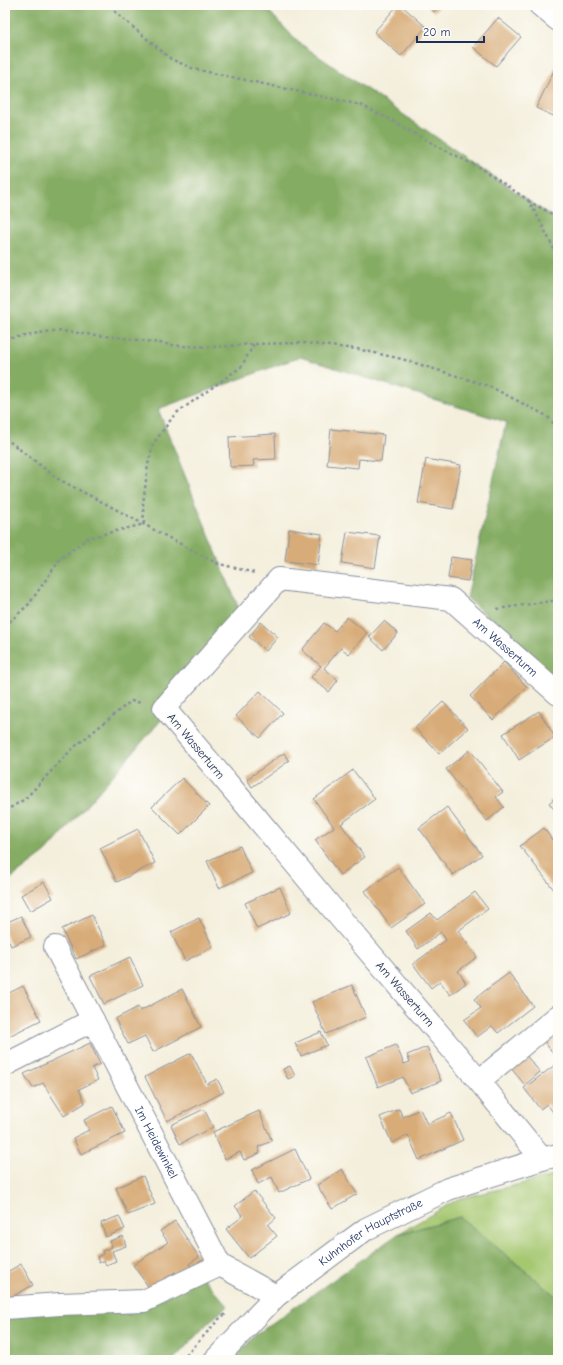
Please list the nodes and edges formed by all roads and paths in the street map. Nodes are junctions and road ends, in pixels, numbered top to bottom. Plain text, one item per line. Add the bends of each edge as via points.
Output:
1 (112, 5) edge
2 (540, 5) edge
3 (558, 20) edge
4 (528, 200) junction
5 (558, 217) edge
6 (558, 257) edge
7 (5, 340) edge
8 (254, 344) junction
9 (558, 428) edge
10 (5, 438) edge
11 (144, 524) junction
12 (279, 580) junction
13 (558, 600) edge
14 (474, 620) junction
15 (5, 626) edge
16 (558, 694) edge
17 (164, 708) junction
18 (5, 811) edge
19 (55, 947) dead end
20 (558, 1016) edge
21 (93, 1020) junction
22 (5, 1065) edge
23 (479, 1081) junction
24 (550, 1157) edge
25 (220, 1265) junction
26 (276, 1296) junction
27 (5, 1308) edge
28 (215, 1360) edge

1 - 4 path via 116,13 171,58 194,69 361,105 480,168
2 - 3 street
4 - 5 path
4 - 6 path
7 - 8 path via 61,331 180,346
8 - 9 path via 303,343 357,349 402,358 489,386 547,416
8 - 11 path via 241,367 175,414 153,444 143,504
10 - 11 path via 58,479
11 - 12 path via 216,563
11 - 15 path via 88,538 61,558 29,604
12 - 14 street, Am Wasserturm via 451,599
12 - 17 street, Am Wasserturm
13 - 14 path via 497,609
14 - 16 street, Am Wasserturm
17 - 18 path via 132,701 72,749 25,799
17 - 23 street, Am Wasserturm
19 - 21 street, Im Heidewinkel
20 - 23 street
21 - 22 street
21 - 25 street, Im Heidewinkel
23 - 24 street, Am Wasserturm
24 - 26 street, Kuhnhofer Hauptstraße via 448,1189 366,1229
25 - 26 street
25 - 27 street via 144,1301
26 - 28 street, Kuhnhofer Hauptstraße

